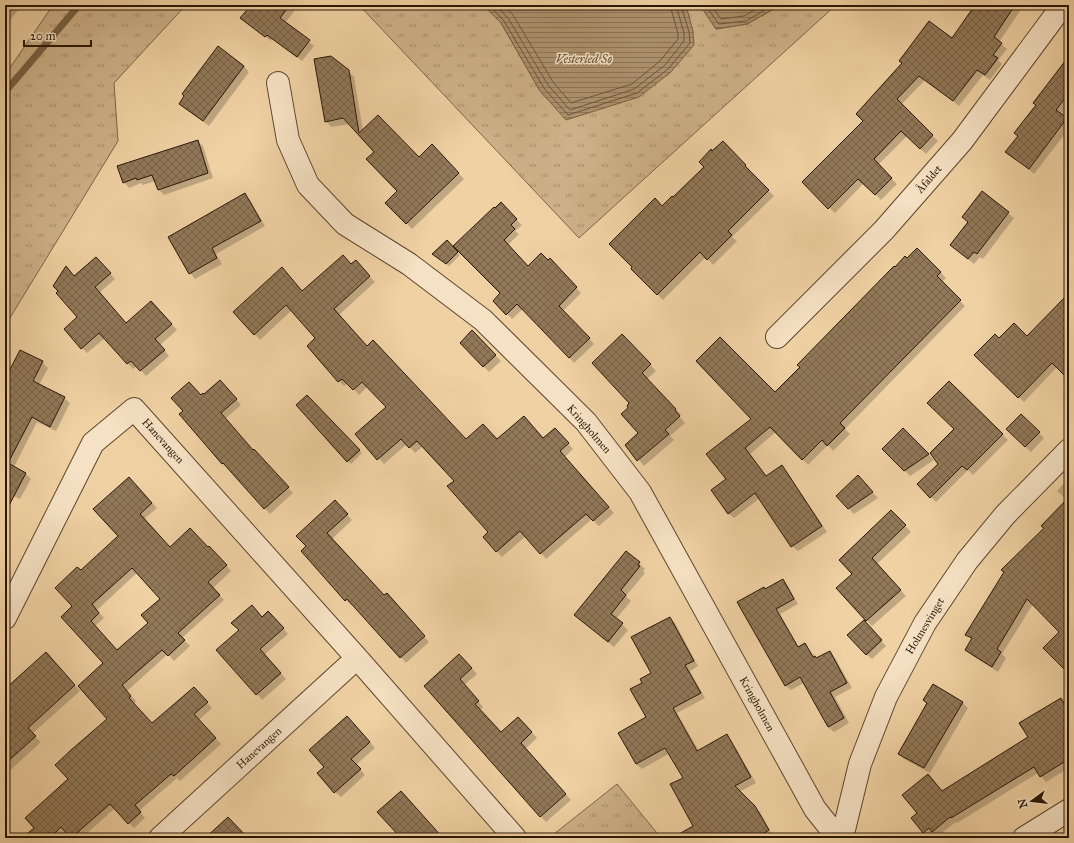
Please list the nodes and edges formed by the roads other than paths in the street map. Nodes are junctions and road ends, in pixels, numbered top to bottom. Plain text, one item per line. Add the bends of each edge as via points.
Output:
1 (1063, 5) edge
2 (278, 83) dead end
3 (777, 337) dead end
4 (1069, 450) edge
5 (5, 618) edge
6 (357, 658) junction
7 (1069, 810) edge
8 (1037, 835) edge
9 (160, 838) edge
10 (515, 838) edge
11 (838, 838) edge
12 (842, 838) edge

1 - 3 street, Åfaldet via 962,141 884,230
2 - 11 street, Kringholmen via 288,140 308,185 345,224 409,264 483,320 586,422 640,492 815,809
4 - 12 street, Holmesvinget via 1005,515 967,561 925,623 886,698 860,764
5 - 6 street, Hanevangen via 93,443 134,409
6 - 9 street, Hanevangen
6 - 10 street, Hanevangen
7 - 8 street

